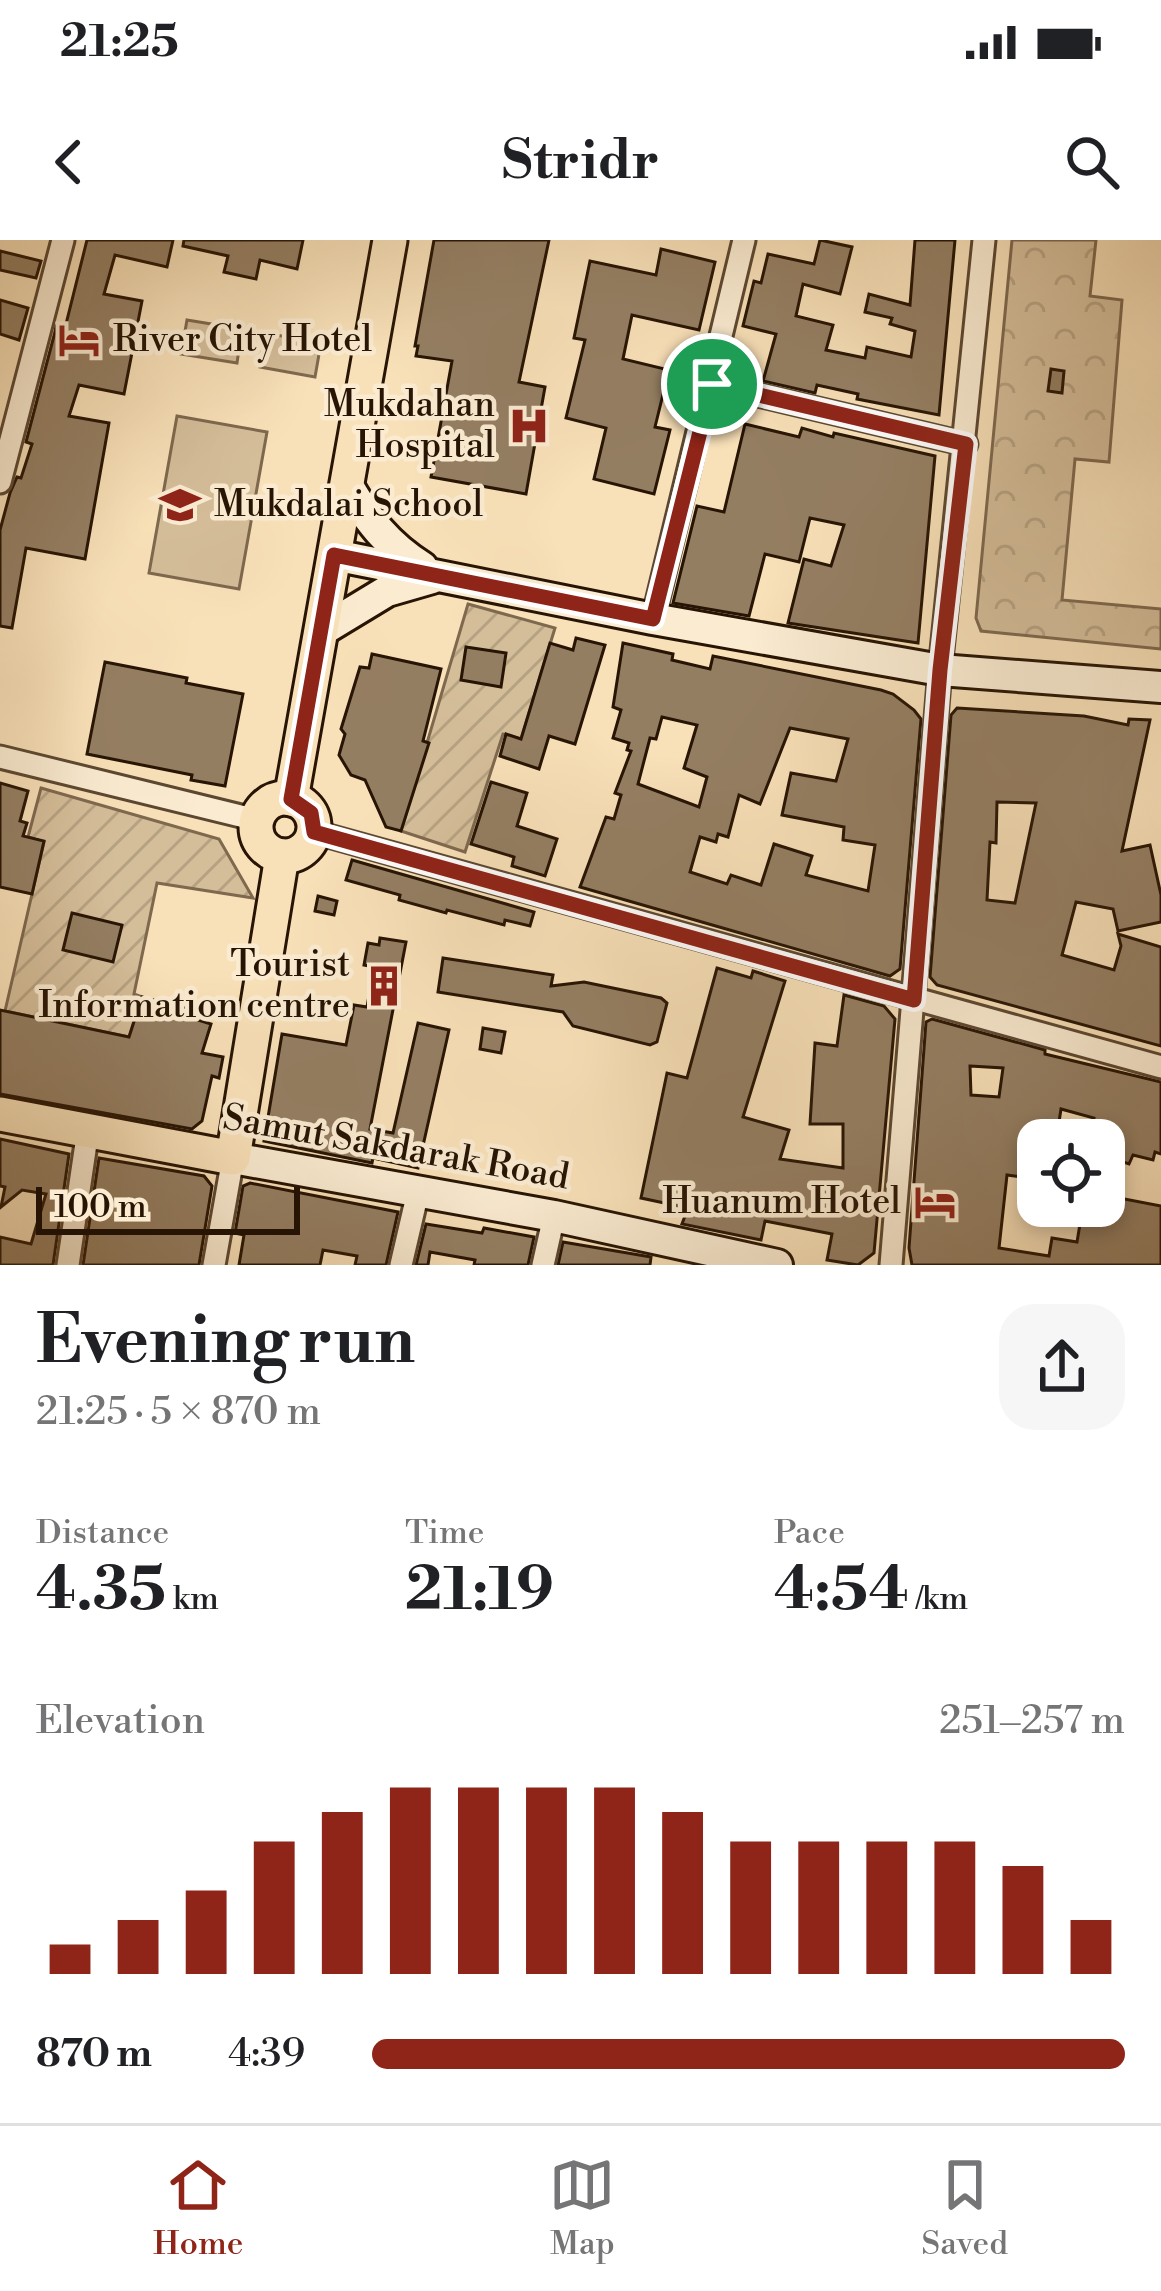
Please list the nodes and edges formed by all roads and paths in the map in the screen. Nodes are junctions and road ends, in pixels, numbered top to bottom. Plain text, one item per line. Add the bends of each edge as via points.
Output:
1 (63, 240) edge
2 (390, 240) edge
3 (744, 240) edge
4 (984, 240) edge
5 (712, 384) junction
6 (966, 444) junction
7 (0, 482) edge
8 (348, 486) junction
9 (334, 555) junction
10 (437, 576) junction
11 (653, 619) junction
12 (321, 631) junction
13 (940, 670) junction
14 (1161, 687) edge
15 (0, 757) edge
16 (291, 799) junction
17 (257, 820) junction
18 (314, 832) junction
19 (282, 856) junction
20 (914, 1000) junction
21 (1161, 1067) edge
22 (0, 1114) edge
23 (88, 1130) junction
24 (233, 1158) junction
25 (418, 1192) junction
26 (554, 1216) junction
27 (657, 1252) edge
28 (68, 1265) edge
29 (214, 1265) edge
30 (401, 1265) edge
31 (543, 1265) edge
32 (777, 1265) edge
33 (890, 1265) edge

1 - 7 street
2 - 8 main road
3 - 5 street
4 - 6 street
5 - 6 street
5 - 11 street
6 - 13 street
8 - 9 main road
8 - 10 main road via 400,554
9 - 10 main road
9 - 12 main road
10 - 11 main road
10 - 12 main road via 387,591
11 - 13 main road
12 - 16 main road
13 - 14 main road
13 - 20 street
15 - 17 street
16 - 17 main road via 274,800
16 - 18 main road via 311,813
17 - 19 main road via 260,841
18 - 19 main road via 300,853
18 - 20 street
19 - 24 main road
20 - 21 street
20 - 33 street
22 - 23 main road, Samut Sakdarak Road
23 - 24 main road, Samut Sakdarak Road
23 - 28 street
24 - 25 main road, Samut Sakdarak Road
24 - 29 street
25 - 26 main road, Samut Sakdarak Road
25 - 30 street
26 - 27 main road, Samut Sakdarak Road
26 - 31 street
27 - 32 main road, Samut Sakdarak Road

